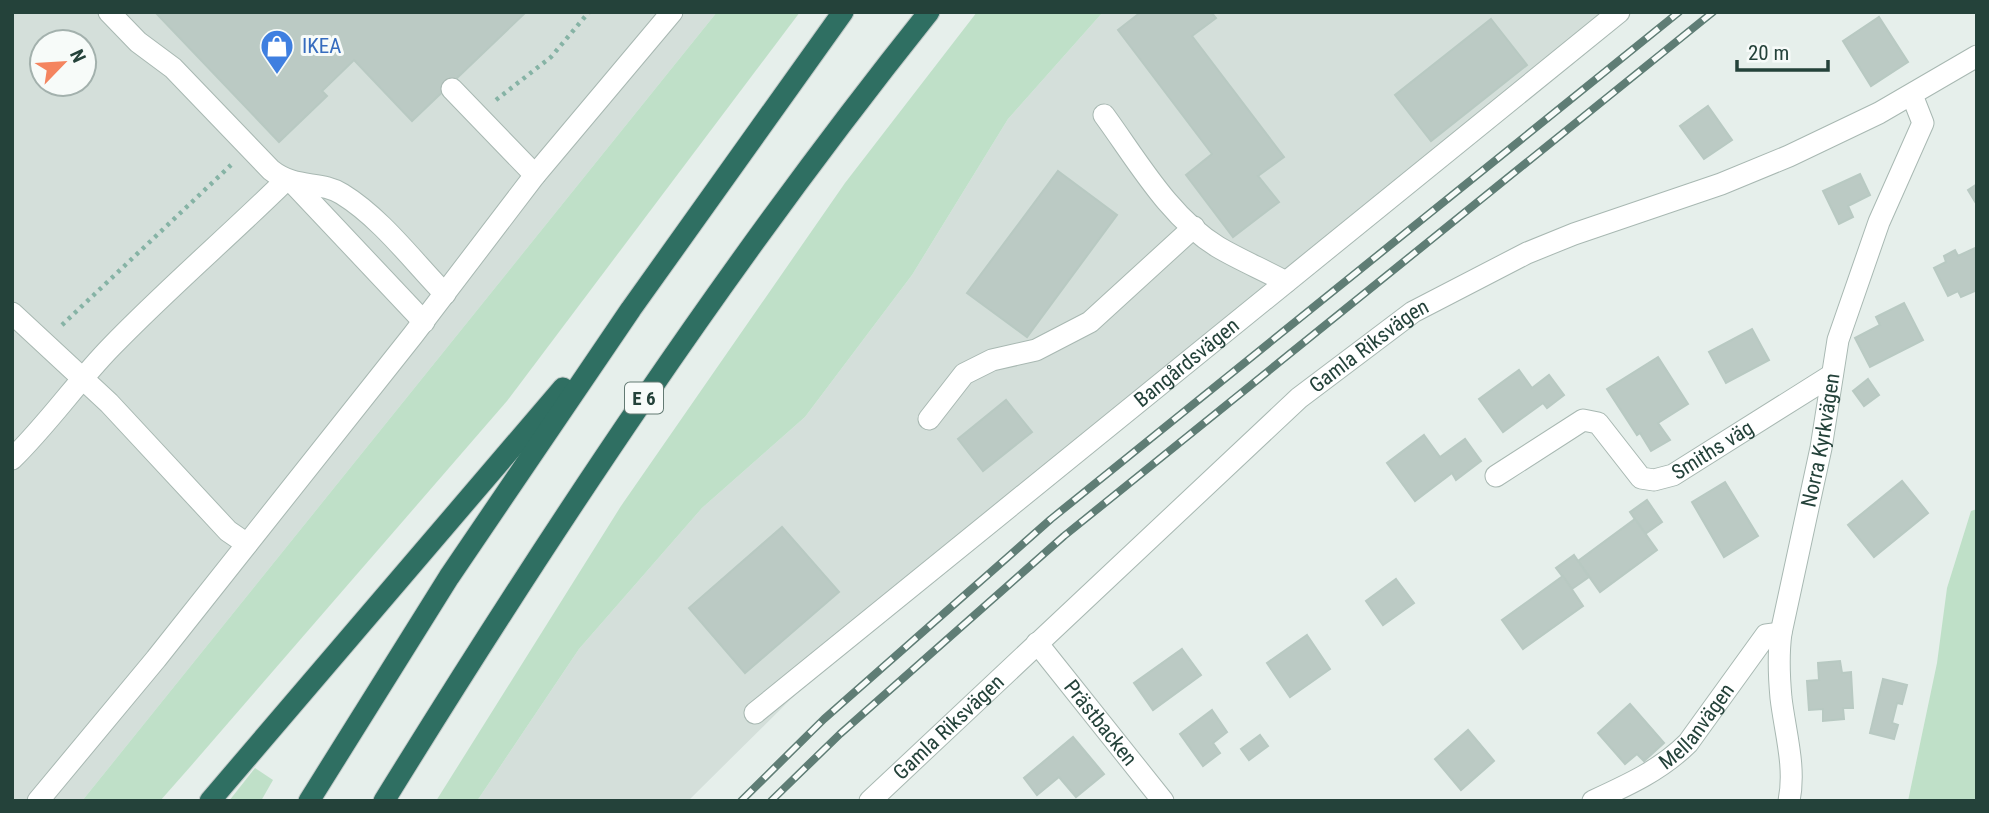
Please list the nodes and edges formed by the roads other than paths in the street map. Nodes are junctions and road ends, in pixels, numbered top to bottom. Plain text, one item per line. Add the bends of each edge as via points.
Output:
1 (109, 12) edge
2 (672, 12) edge
3 (843, 12) edge
4 (929, 12) edge
5 (1606, 16) edge
6 (1977, 56) edge
7 (453, 89) dead end
8 (1912, 95) junction
9 (1104, 116) dead end
10 (535, 175) junction
11 (289, 182) junction
12 (1194, 227) junction
13 (1286, 282) junction
14 (445, 294) junction
15 (631, 309) junction
16 (12, 313) edge
17 (424, 322) junction
18 (1832, 375) junction
19 (82, 379) junction
20 (929, 419) dead end
21 (12, 459) edge
22 (1496, 476) dead end
23 (247, 544) junction
24 (1781, 633) junction
25 (1038, 643) junction
26 (755, 713) dead end
27 (38, 801) edge
28 (210, 801) edge
29 (310, 801) edge
30 (384, 801) edge
31 (870, 801) edge
32 (1163, 801) edge
33 (1593, 801) edge
34 (1789, 801) edge

1 - 11 street
2 - 10 street
3 - 15 highway
4 - 30 highway, E 6 via 678,348 497,618
5 - 13 street, Bangårdsvägen
6 - 8 street, Gamla Riksvägen
7 - 10 street
8 - 18 street, Norra Kyrkvägen via 1923,123 1850,298
8 - 25 street, Gamla Riksvägen via 1789,156 1527,253 1413,312 1298,398
9 - 12 street via 1160,192
10 - 14 street
11 - 14 street via 340,192
11 - 17 street
11 - 19 street via 152,304
12 - 13 street via 1216,246
12 - 20 street via 1090,322 1036,350 992,359 964,374
13 - 26 street, Bangårdsvägen
14 - 17 street
15 - 28 highway
15 - 29 highway via 449,577
16 - 19 street
17 - 23 street
18 - 22 street, Smiths väg via 1673,475 1641,478 1598,423 1583,420
18 - 24 street, Norra Kyrkvägen
19 - 21 street via 43,429
19 - 23 street via 228,531
23 - 27 street
24 - 33 street, Mellanvägen via 1766,635 1675,756 1649,775
24 - 34 street, Norra Kyrkvägen via 1778,658 1792,785
25 - 31 street, Gamla Riksvägen
25 - 32 street, Prästbacken

